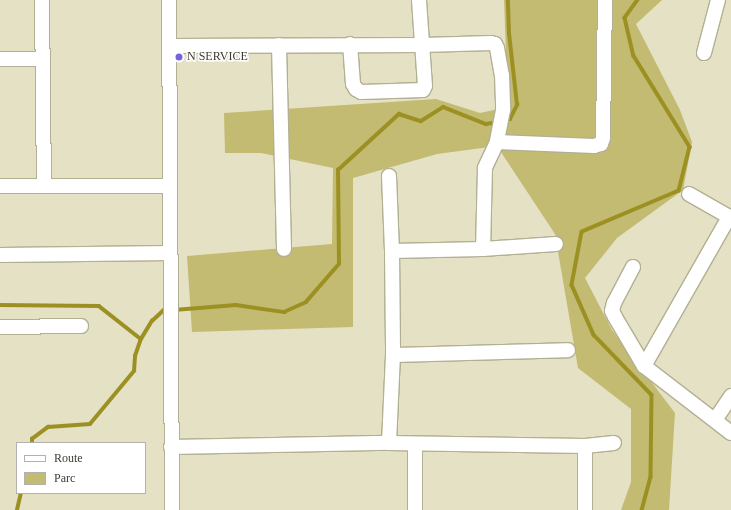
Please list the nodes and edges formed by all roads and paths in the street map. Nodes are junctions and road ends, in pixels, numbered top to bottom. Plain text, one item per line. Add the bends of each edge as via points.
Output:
1 (42, 0) edge
2 (169, 0) edge
3 (419, 0) edge
4 (605, 0) edge
5 (718, 0) edge
6 (350, 44) junction
7 (279, 45) junction
8 (423, 45) junction
9 (169, 46) junction
10 (704, 53) dead end
11 (0, 59) edge
12 (43, 59) junction
13 (497, 142) junction
14 (389, 176) dead end
15 (0, 186) edge
16 (44, 186) junction
17 (170, 186) junction
18 (689, 194) dead end
19 (730, 218) edge
20 (556, 244) dead end
21 (284, 249) dead end
22 (483, 249) junction
23 (392, 251) junction
24 (170, 253) junction
25 (0, 255) edge
26 (633, 267) dead end
27 (0, 326) edge
28 (81, 326) dead end
29 (568, 350) dead end
30 (393, 355) junction
31 (644, 366) junction
32 (731, 396) edge
33 (715, 420) junction
34 (731, 433) edge
35 (389, 443) junction
36 (614, 443) dead end
37 (415, 444) junction
38 (585, 446) junction
39 (171, 447) junction
40 (172, 510) edge
41 (415, 510) edge
42 (585, 510) edge

1 - 12 street
2 - 9 street
3 - 8 street
4 - 13 street via 604,138 601,144 594,146
5 - 10 street
6 - 7 street
6 - 8 street
6 - 8 street via 353,84 361,92 423,90
7 - 9 street
7 - 21 street
8 - 13 street via 491,43 498,48 503,110
9 - 17 street
11 - 12 street
12 - 16 street
13 - 22 street via 485,168
14 - 23 street
15 - 16 street
16 - 17 street
17 - 24 street
18 - 19 street
19 - 31 street
20 - 22 street
22 - 23 street
23 - 30 street
24 - 25 street
24 - 39 street
26 - 31 street via 612,310
27 - 28 street
29 - 30 street
30 - 35 street
31 - 33 street
32 - 33 street
33 - 34 street
35 - 37 street
35 - 39 street
36 - 38 street
37 - 38 street
37 - 41 street
38 - 42 street
39 - 40 street

